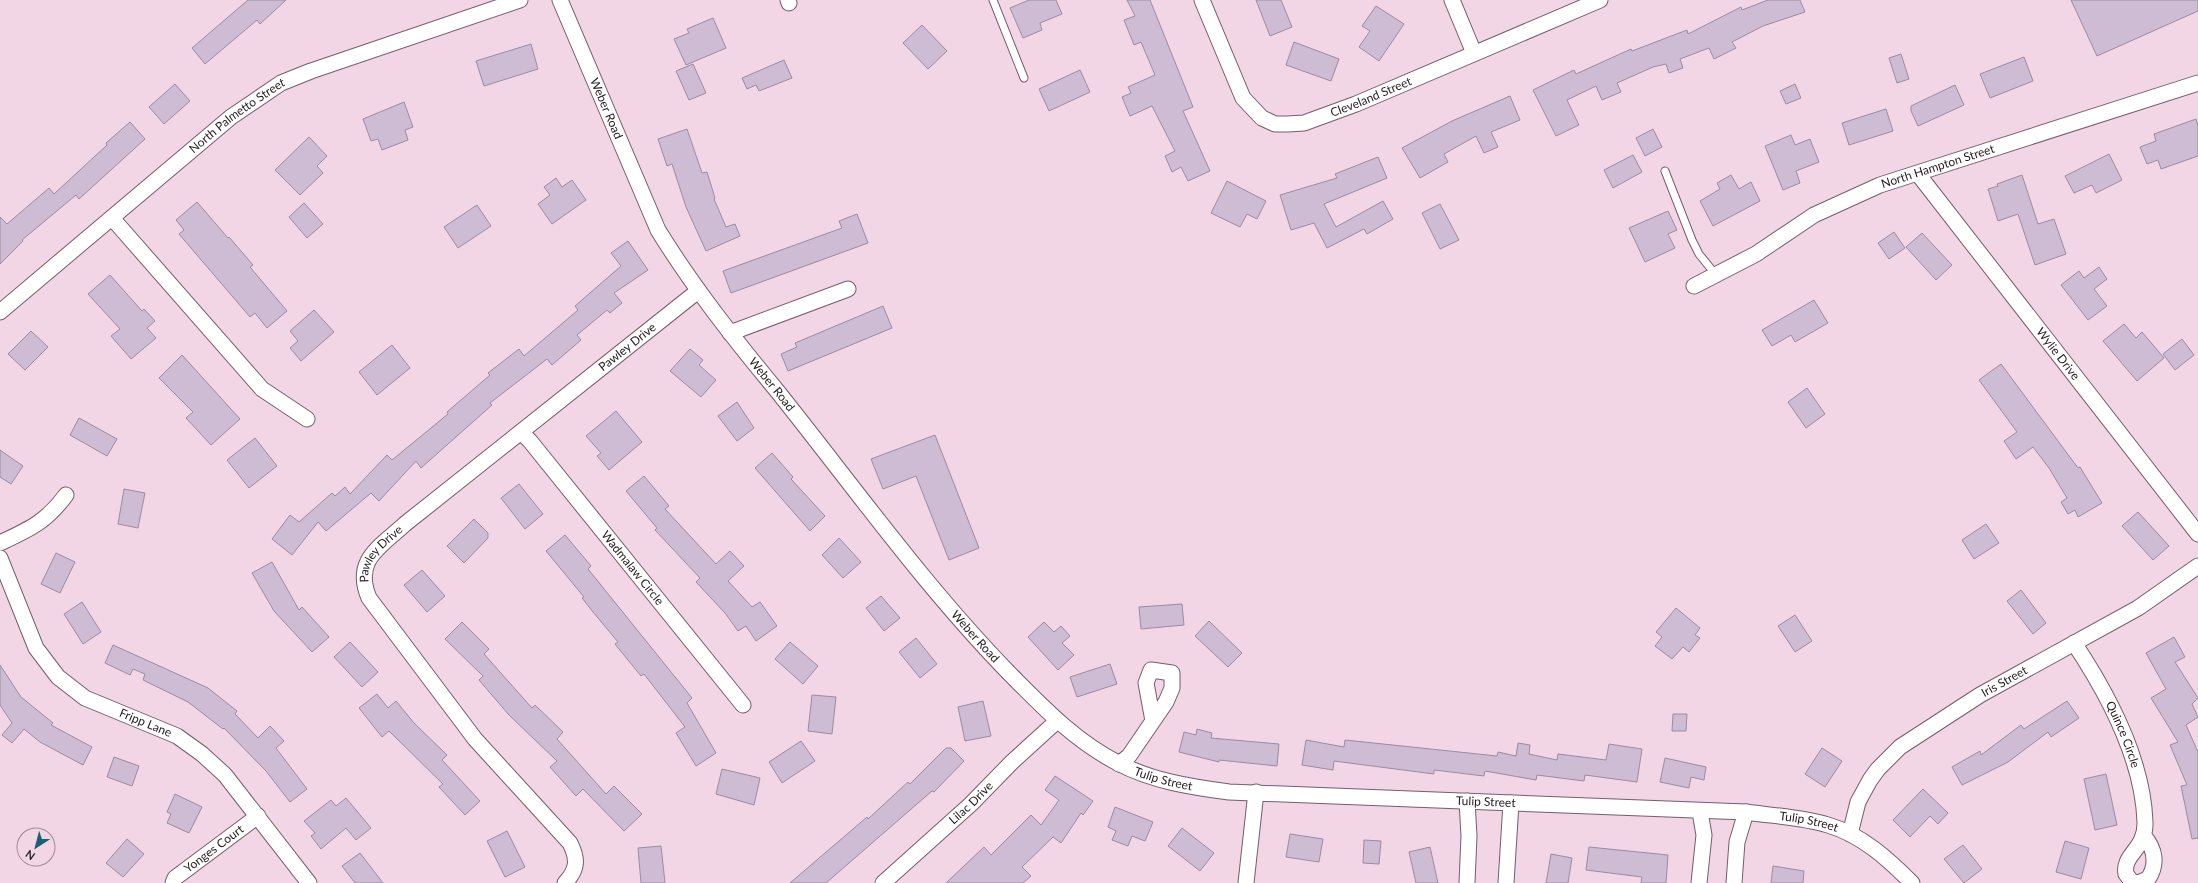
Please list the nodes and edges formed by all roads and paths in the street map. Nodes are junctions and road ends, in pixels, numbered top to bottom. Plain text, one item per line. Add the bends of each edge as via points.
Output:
1 (520, 0) edge
2 (560, 0) edge
3 (993, 0) edge
4 (1202, 0) edge
5 (1452, 0) edge
6 (1600, 0) edge
7 (1474, 53) junction
8 (1024, 78) dead end
9 (2198, 83) edge
10 (1664, 171) dead end
11 (1918, 174) junction
12 (112, 218) junction
13 (1716, 275) junction
14 (1694, 286) dead end
15 (848, 288) dead end
16 (698, 291) junction
17 (0, 312) edge
18 (730, 333) junction
19 (307, 419) dead end
20 (521, 432) junction
21 (66, 496) dead end
22 (2198, 534) edge
23 (0, 543) edge
24 (0, 558) edge
25 (2198, 566) edge
26 (2074, 643) junction
27 (744, 705) dead end
28 (1057, 721) junction
29 (1152, 721) dead end
30 (1119, 764) junction
31 (1256, 792) junction
32 (1467, 801) junction
33 (1511, 803) junction
34 (1700, 812) junction
35 (1746, 812) junction
36 (258, 816) junction
37 (1850, 834) junction
38 (2144, 836) dead end
39 (173, 883) edge
40 (309, 883) edge
41 (566, 883) edge
42 (883, 883) edge
43 (1246, 883) edge
44 (1467, 883) edge
45 (1506, 883) edge
46 (1699, 883) edge
47 (1734, 883) edge
48 (1912, 883) edge

1 - 12 street, North Palmetto Street via 281,83 231,117
2 - 16 street, Weber Road via 658,230
3 - 8 lane
4 - 7 street, Cleveland Street via 1243,98 1262,118 1275,124 1304,123 1356,104
5 - 7 street
6 - 7 street, Cleveland Street
9 - 11 street, North Hampton Street
10 - 13 lane via 1699,254
11 - 13 street, North Hampton Street via 1880,185 1814,215 1756,254
11 - 22 street, Wylie Drive
12 - 17 street, North Palmetto Street
12 - 19 street via 262,389
13 - 14 street, North Hampton Street
15 - 18 street
16 - 18 street, Weber Road
16 - 20 street, Pawley Drive
18 - 28 street, Weber Road via 936,593 987,650
20 - 27 street, Wadmalaw Circle
20 - 41 street, Pawley Drive via 382,545 366,564 363,574 364,585 369,598 388,625 475,739 528,800 570,843 576,855 575,868
21 - 23 street via 54,512 42,522
24 - 36 street, Fripp Lane via 36,648 58,677 85,698 177,736 225,775
25 - 26 street, Iris Street via 2138,608
26 - 37 street, Iris Street via 1946,716 1900,747 1870,780 1858,802
26 - 38 street, Quince Circle via 2121,728 2133,758 2145,821
28 - 30 street, Tulip Street via 1075,737
28 - 42 street, Lilac Drive via 971,804
29 - 30 street via 1150,728 1129,756
30 - 31 street, Tulip Street via 1171,783 1229,792
31 - 32 street, Tulip Street
31 - 43 street
32 - 33 street, Tulip Street
32 - 44 street
33 - 34 street, Tulip Street
33 - 45 street
34 - 35 street, Tulip Street
34 - 46 street via 1704,835
35 - 37 street, Tulip Street via 1812,821
35 - 47 street via 1737,842
36 - 39 street, Yonges Court via 175,878
36 - 40 street, Fripp Lane
37 - 48 street, Tulip Street via 1885,857

